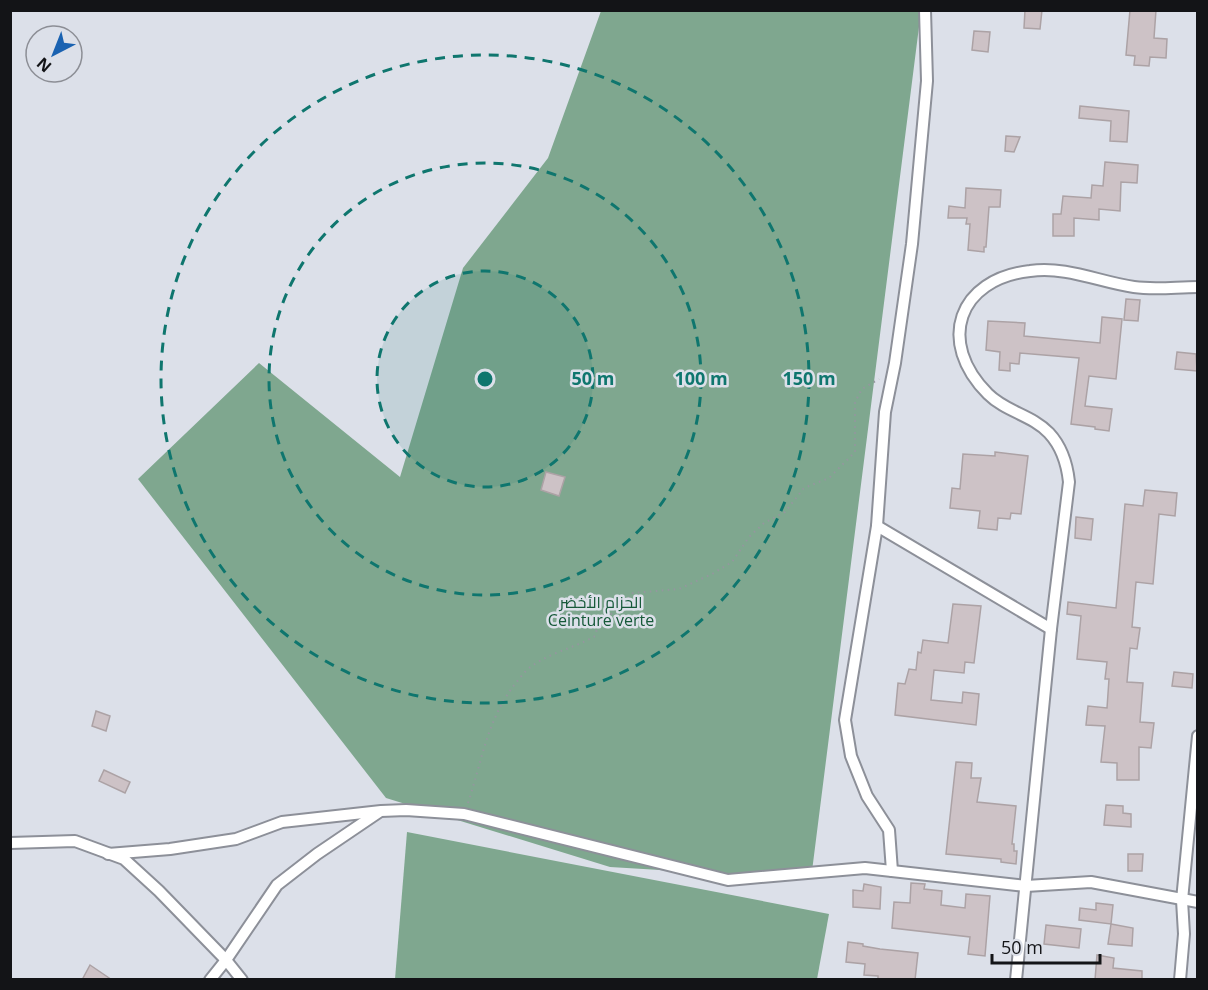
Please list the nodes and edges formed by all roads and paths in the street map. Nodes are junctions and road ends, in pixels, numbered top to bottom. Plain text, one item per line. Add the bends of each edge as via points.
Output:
1 (925, 10) edge
2 (1197, 287) edge
3 (895, 363) junction
4 (877, 526) junction
5 (1051, 628) junction
6 (1197, 736) edge
7 (381, 811) junction
8 (464, 814) junction
9 (10, 843) edge
10 (108, 854) junction
11 (892, 871) junction
12 (1026, 886) junction
13 (1182, 900) junction
14 (1197, 902) edge
15 (226, 960) junction
16 (210, 980) edge
17 (242, 980) edge
18 (1016, 980) edge
19 (1180, 980) edge

1 - 3 street via 927,81 912,244
2 - 5 street via 1150,288 1075,272 1032,270 985,286 961,316 962,355 980,385 1002,406 1048,432 1066,460 1069,482
3 - 4 street via 885,412
3 - 8 path via 885,363 879,380 862,389 855,402 855,452 829,478 804,488 785,512 764,523 732,562 679,589 633,593 600,622 595,636 530,667 505,696 487,734
4 - 5 street
4 - 11 street via 845,720 850,756 867,796 889,830
5 - 12 street
6 - 13 street
7 - 8 street
7 - 10 street via 282,822 236,839
7 - 15 street via 277,885
8 - 11 street via 728,880 865,868
9 - 10 street via 75,841
10 - 15 street via 124,859
11 - 12 street
12 - 13 street via 1091,882
12 - 18 street
13 - 14 street
13 - 19 street
15 - 16 street
15 - 17 street

